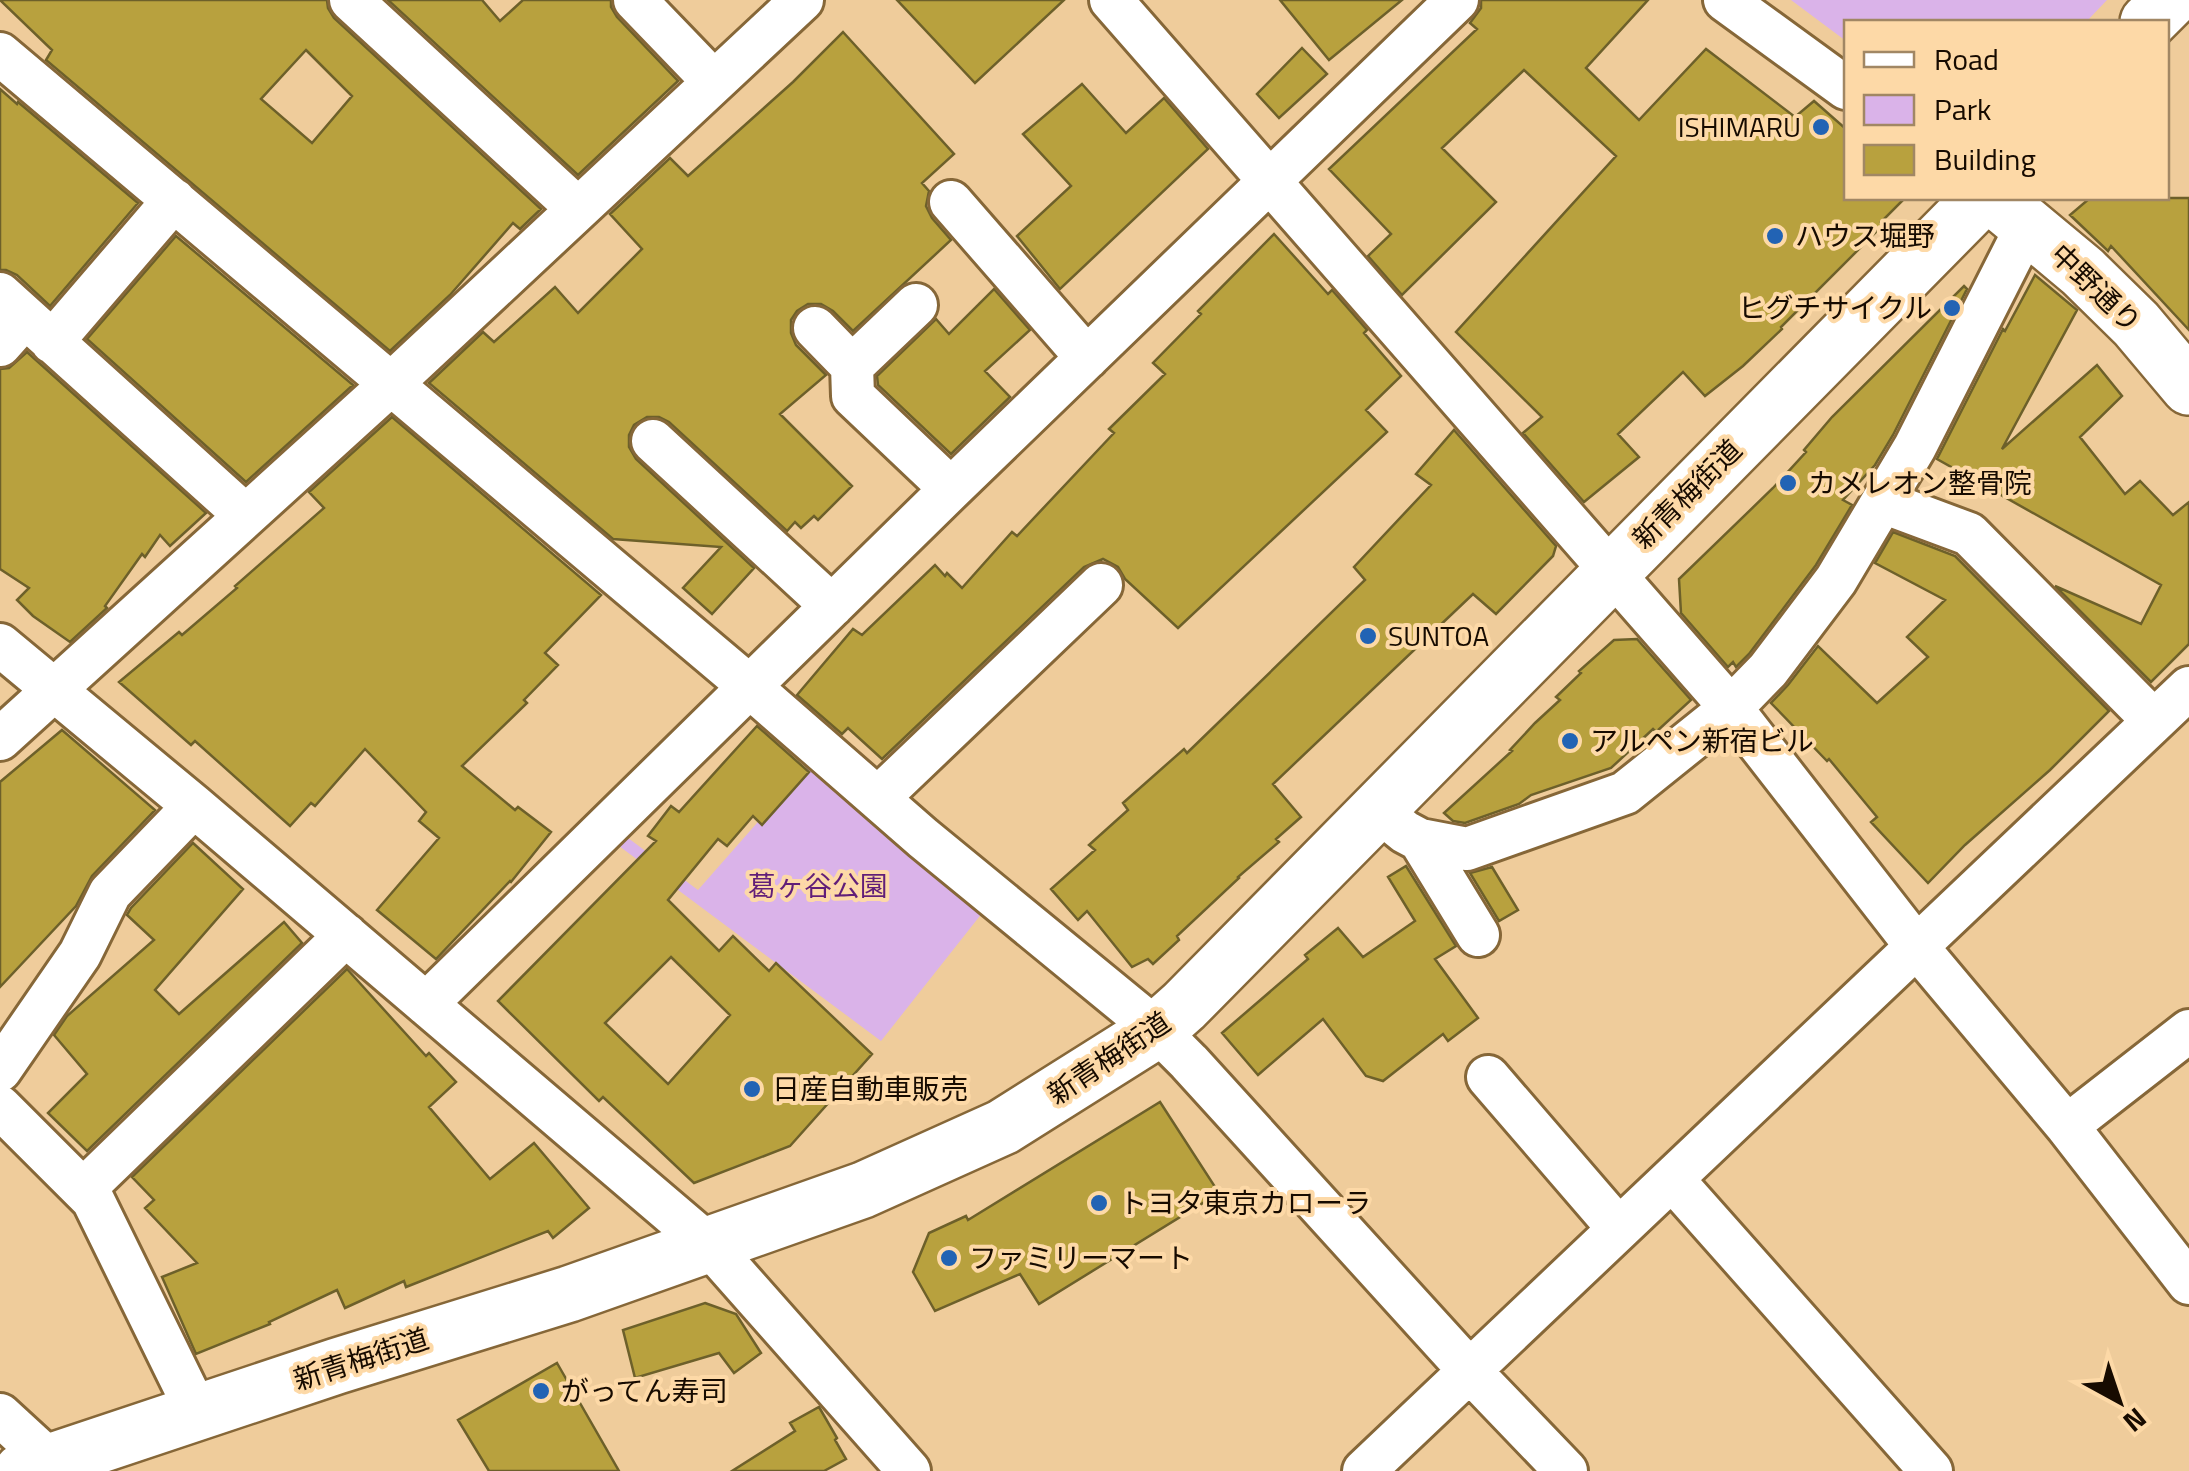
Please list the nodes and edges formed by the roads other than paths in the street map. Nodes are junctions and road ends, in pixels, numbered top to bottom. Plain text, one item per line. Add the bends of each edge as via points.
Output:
1 (350, 0) edge
2 (635, 0) edge
3 (802, 0) edge
4 (1111, 0) edge
5 (1457, 0) edge
6 (1725, 0) edge
7 (2170, 0) edge
8 (2150, 20) edge
9 (0, 54) edge
10 (714, 82) junction
11 (1844, 87) edge
12 (1269, 181) junction
13 (174, 200) junction
14 (1978, 200) edge
15 (951, 202) dead end
16 (578, 209) junction
17 (2011, 211) edge
18 (916, 305) dead end
19 (19, 324) edge
20 (815, 328) dead end
21 (1087, 358) junction
22 (852, 366) junction
23 (391, 384) junction
24 (2189, 387) edge
25 (653, 442) dead end
26 (951, 489) junction
27 (1883, 502) junction
28 (246, 515) junction
29 (1612, 571) junction
30 (1101, 585) dead end
31 (832, 606) junction
32 (0, 645) edge
33 (750, 686) junction
34 (54, 688) junction
35 (2189, 688) edge
36 (1731, 708) junction
37 (2153, 720) junction
38 (0, 739) edge
39 (878, 798) junction
40 (194, 806) junction
41 (1399, 826) junction
42 (346, 935) junction
43 (1478, 935) dead end
44 (1917, 947) junction
45 (426, 1004) junction
46 (1157, 1030) junction
47 (2189, 1031) edge
48 (0, 1070) edge
49 (1488, 1077) dead end
50 (0, 1107) edge
51 (2067, 1126) junction
52 (1672, 1179) junction
53 (83, 1190) junction
54 (1619, 1229) junction
55 (710, 1246) junction
56 (2189, 1283) edge
57 (1469, 1370) junction
58 (197, 1412) junction
59 (0, 1416) edge
60 (45, 1468) edge
61 (909, 1471) edge
62 (1364, 1471) edge
63 (1566, 1471) edge
64 (1931, 1471) edge

1 - 16 street
2 - 10 street
3 - 10 street
4 - 12 street
5 - 12 street
6 - 11 street
7 - 8 main road
9 - 13 street
10 - 16 street
12 - 21 street
12 - 29 street
13 - 19 street
13 - 23 street
14 - 29 main road, 新青梅街道
15 - 21 street
16 - 23 street
17 - 24 main road, 中野通り via 2136,324
17 - 27 street via 1915,447
18 - 22 street
19 - 28 street
20 - 22 street
21 - 26 street
22 - 26 street via 854,396
23 - 28 street
23 - 33 street
25 - 31 street
26 - 31 street
27 - 36 street via 1836,580
27 - 37 street via 1969,534
28 - 34 street
29 - 36 street
29 - 41 main road, 新青梅街道
30 - 39 street
31 - 33 street
32 - 34 street
33 - 39 street
33 - 45 street
34 - 38 street
34 - 40 street
35 - 37 street
36 - 41 street via 1625,794 1467,849
36 - 44 street
37 - 44 street
39 - 46 street
40 - 42 street
40 - 48 street via 110,894 80,954
41 - 43 street
41 - 46 main road, 新青梅街道
42 - 45 street
42 - 53 street
44 - 51 street
44 - 52 street
45 - 55 street
46 - 55 main road, 新青梅街道 via 1004,1127 863,1190
46 - 57 street
47 - 51 street
49 - 54 street
50 - 53 street
51 - 56 street
52 - 54 street
52 - 64 street
53 - 58 street
54 - 57 street
55 - 58 main road, 新青梅街道
55 - 61 street
57 - 62 street
57 - 63 street
58 - 60 main road, 新青梅街道
59 - 60 street

